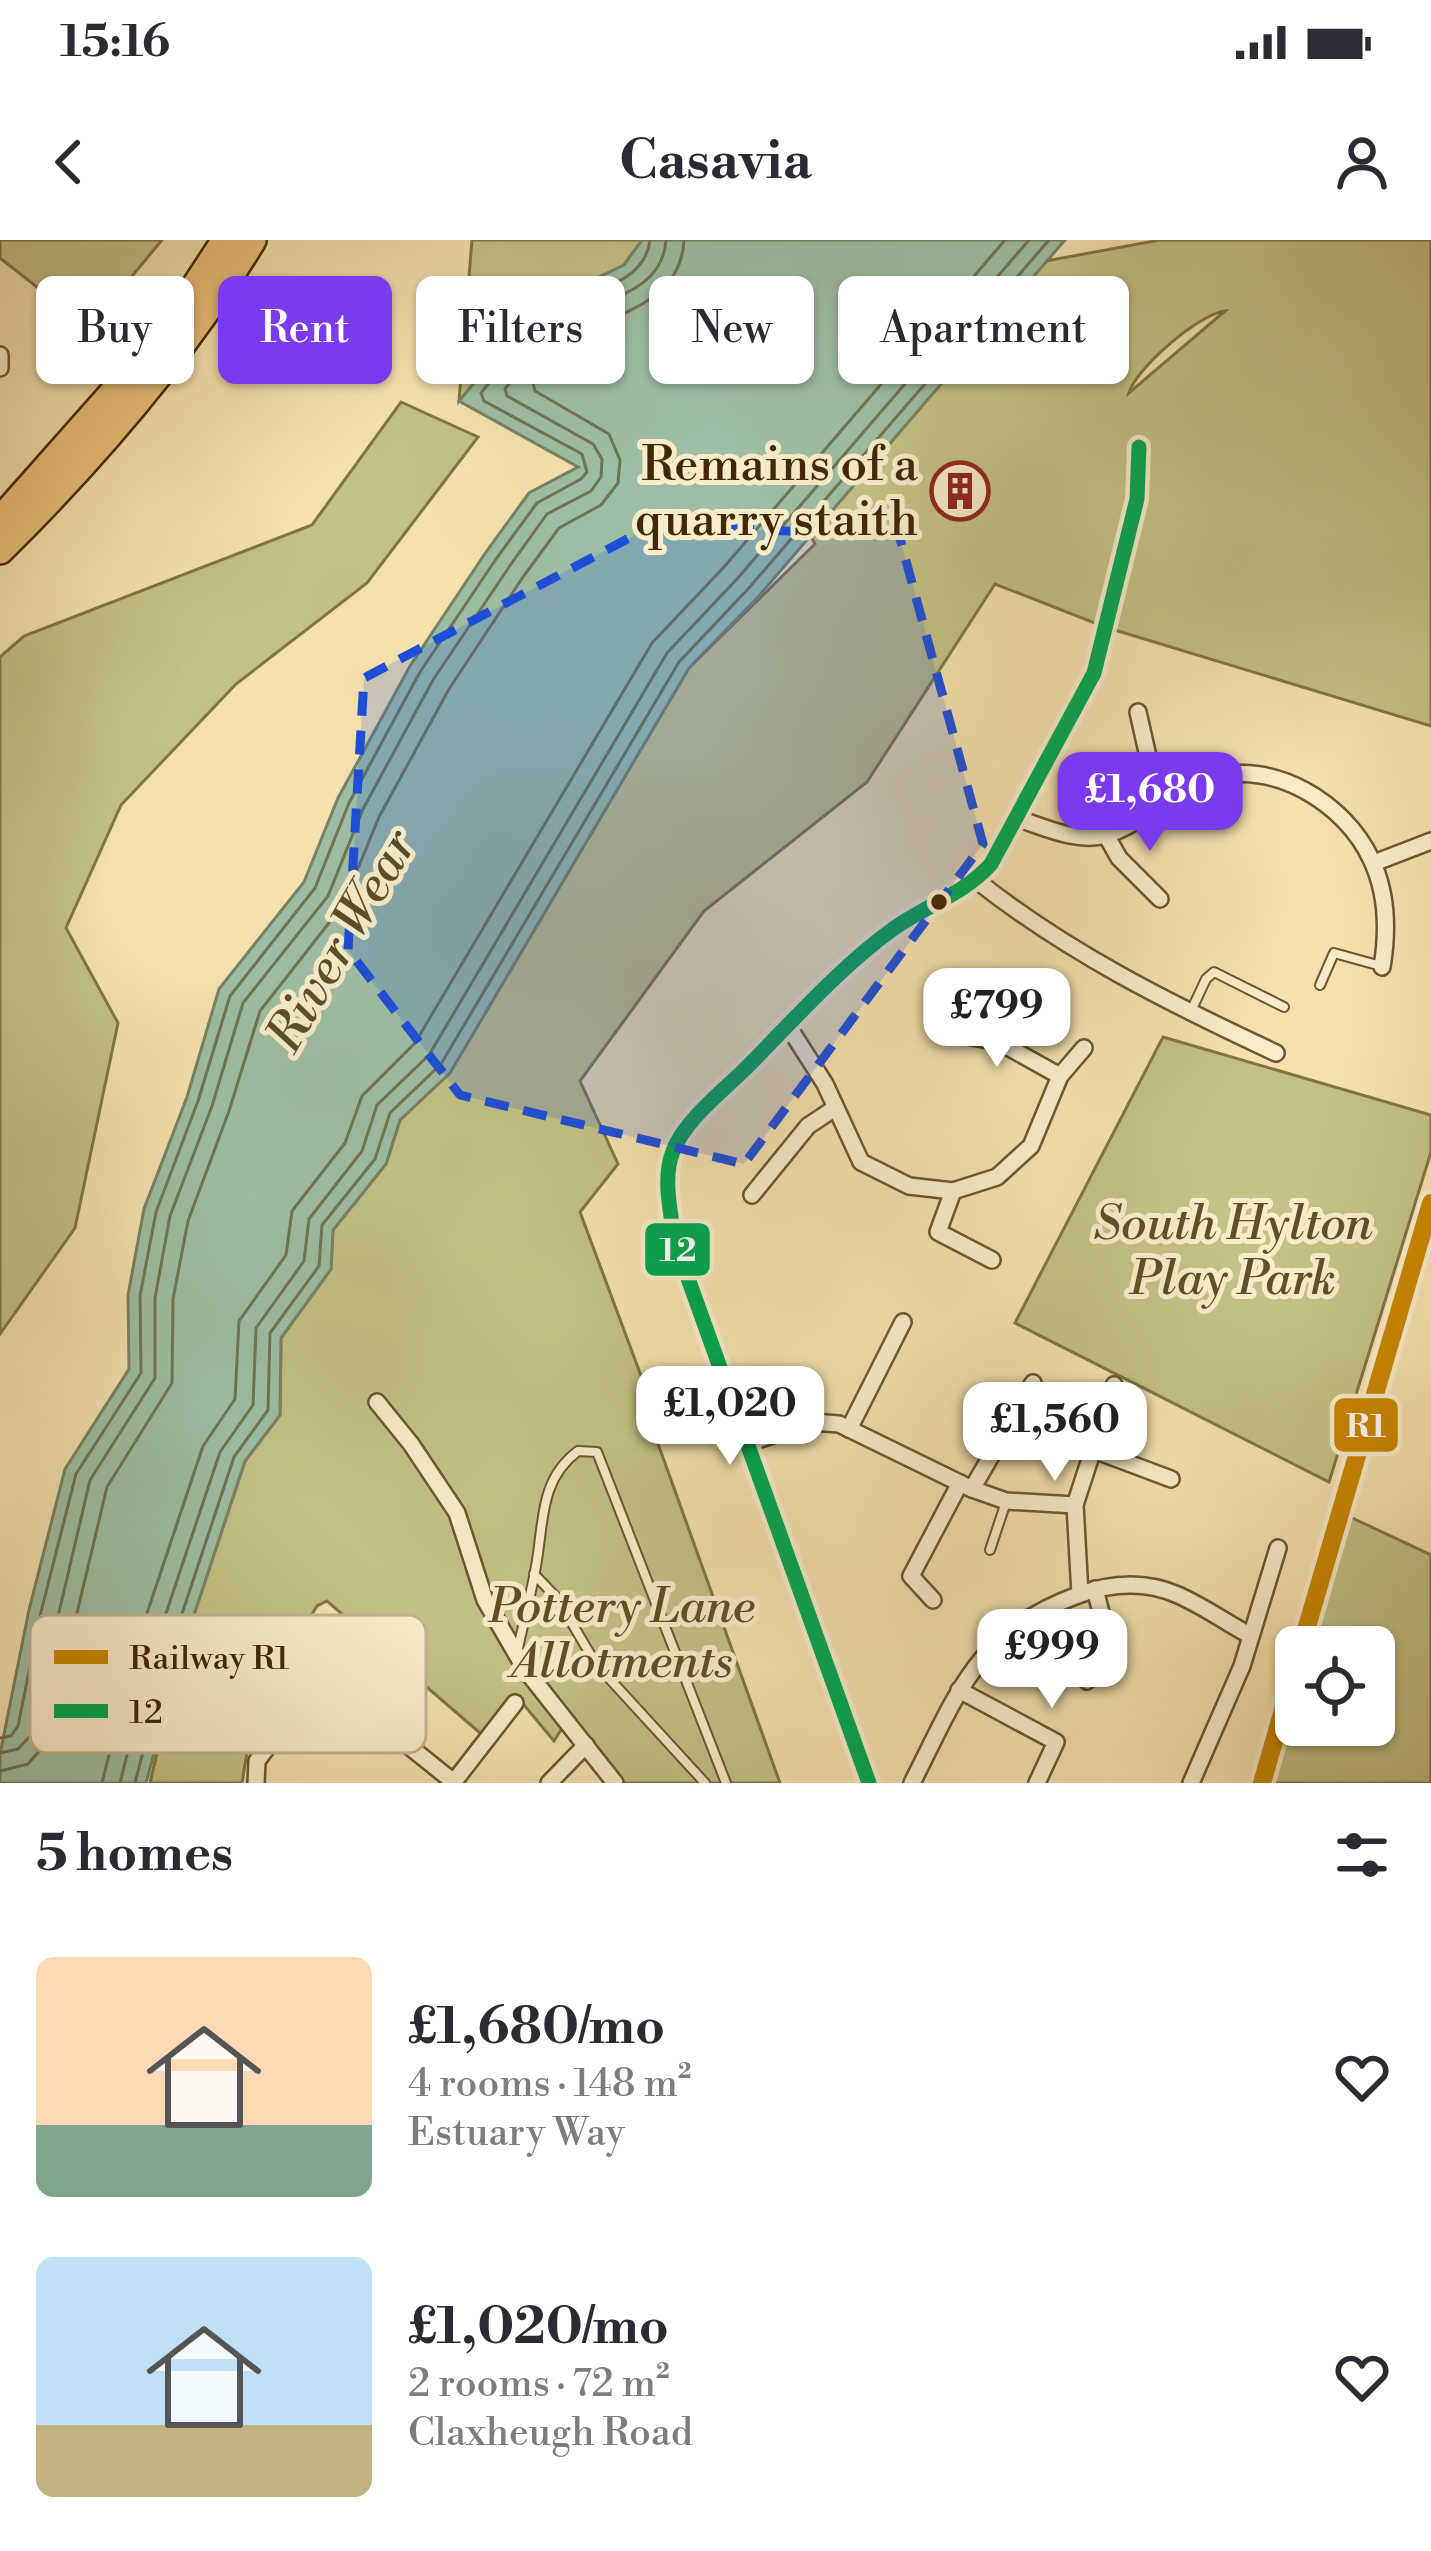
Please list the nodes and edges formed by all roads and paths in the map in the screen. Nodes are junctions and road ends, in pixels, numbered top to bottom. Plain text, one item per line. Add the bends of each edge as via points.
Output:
1 (252, 240) edge
2 (214, 247) edge
3 (0, 356) edge
4 (0, 368) edge
5 (1139, 447) dead end
6 (0, 521) edge
7 (0, 550) edge
8 (1138, 712) dead end
9 (1159, 806) junction
10 (1016, 818) junction
11 (1106, 835) junction
12 (1431, 841) edge
13 (1374, 863) junction
14 (976, 880) junction
15 (1160, 899) dead end
16 (1382, 967) joint
17 (1320, 985) dead end
18 (1284, 1007) dead end
19 (1190, 1013) junction
20 (788, 1026) junction
21 (945, 1032) dead end
22 (1084, 1048) dead end
23 (1276, 1053) dead end
24 (1060, 1076) junction
25 (835, 1108) junction
26 (953, 1191) junction
27 (752, 1195) dead end
28 (992, 1260) dead end
29 (902, 1322) dead end
30 (1033, 1383) dead end
31 (1114, 1385) dead end
32 (377, 1402) dead end
33 (849, 1429) junction
34 (748, 1443) junction
35 (1091, 1449) junction
36 (1171, 1479) dead end
37 (966, 1486) junction
38 (1006, 1501) junction
39 (1075, 1505) junction
40 (1278, 1548) dead end
41 (990, 1550) dead end
42 (534, 1574) junction
43 (1088, 1591) junction
44 (933, 1600) dead end
45 (1251, 1636) junction
46 (517, 1654) junction
47 (1087, 1682) dead end
48 (959, 1690) junction
49 (515, 1702) dead end
50 (586, 1745) junction
51 (263, 1753) edge
52 (417, 1753) edge
53 (256, 1783) edge
54 (454, 1783) edge
55 (549, 1783) edge
56 (615, 1783) edge
57 (704, 1783) edge
58 (726, 1783) edge
59 (869, 1783) edge
60 (912, 1783) edge
61 (1037, 1783) edge
62 (1191, 1783) edge

1 - 7 highway via 172,357
2 - 6 highway via 187,302
3 - 4 street
5 - 10 street via 1137,499 1094,673
8 - 9 street
9 - 11 street
9 - 13 street via 1212,778 1280,779 1334,811
10 - 11 street via 1068,836
10 - 14 street
11 - 15 street
12 - 13 street
13 - 16 street via 1386,913
14 - 19 street via 1032,924
14 - 20 street via 893,929
16 - 17 lane via 1334,953
18 - 19 lane via 1214,972
19 - 23 street
20 - 25 street
20 - 34 street via 674,1146 668,1186 675,1242
21 - 24 street via 999,1042
22 - 24 street
24 - 26 street via 1031,1145 997,1178
25 - 26 street via 861,1162 909,1186
25 - 27 street via 808,1126
26 - 28 street via 938,1232
29 - 33 street
30 - 37 street
31 - 35 street
32 - 46 street via 457,1513 485,1600
33 - 34 street via 813,1422
33 - 37 street
34 - 59 street
35 - 36 street
35 - 39 street
37 - 38 street
37 - 44 street via 911,1576
38 - 39 street
38 - 41 lane
39 - 43 street
40 - 45 street
42 - 46 lane
42 - 57 lane via 596,1664
42 - 58 lane via 556,1473 578,1451 596,1452
43 - 45 street via 1136,1584 1176,1594
43 - 47 street via 1107,1636
43 - 48 street via 1007,1630
45 - 62 street
46 - 50 street
48 - 60 street
48 - 61 street via 1056,1742
49 - 54 street
50 - 55 street
50 - 56 street
51 - 53 street
52 - 54 street

